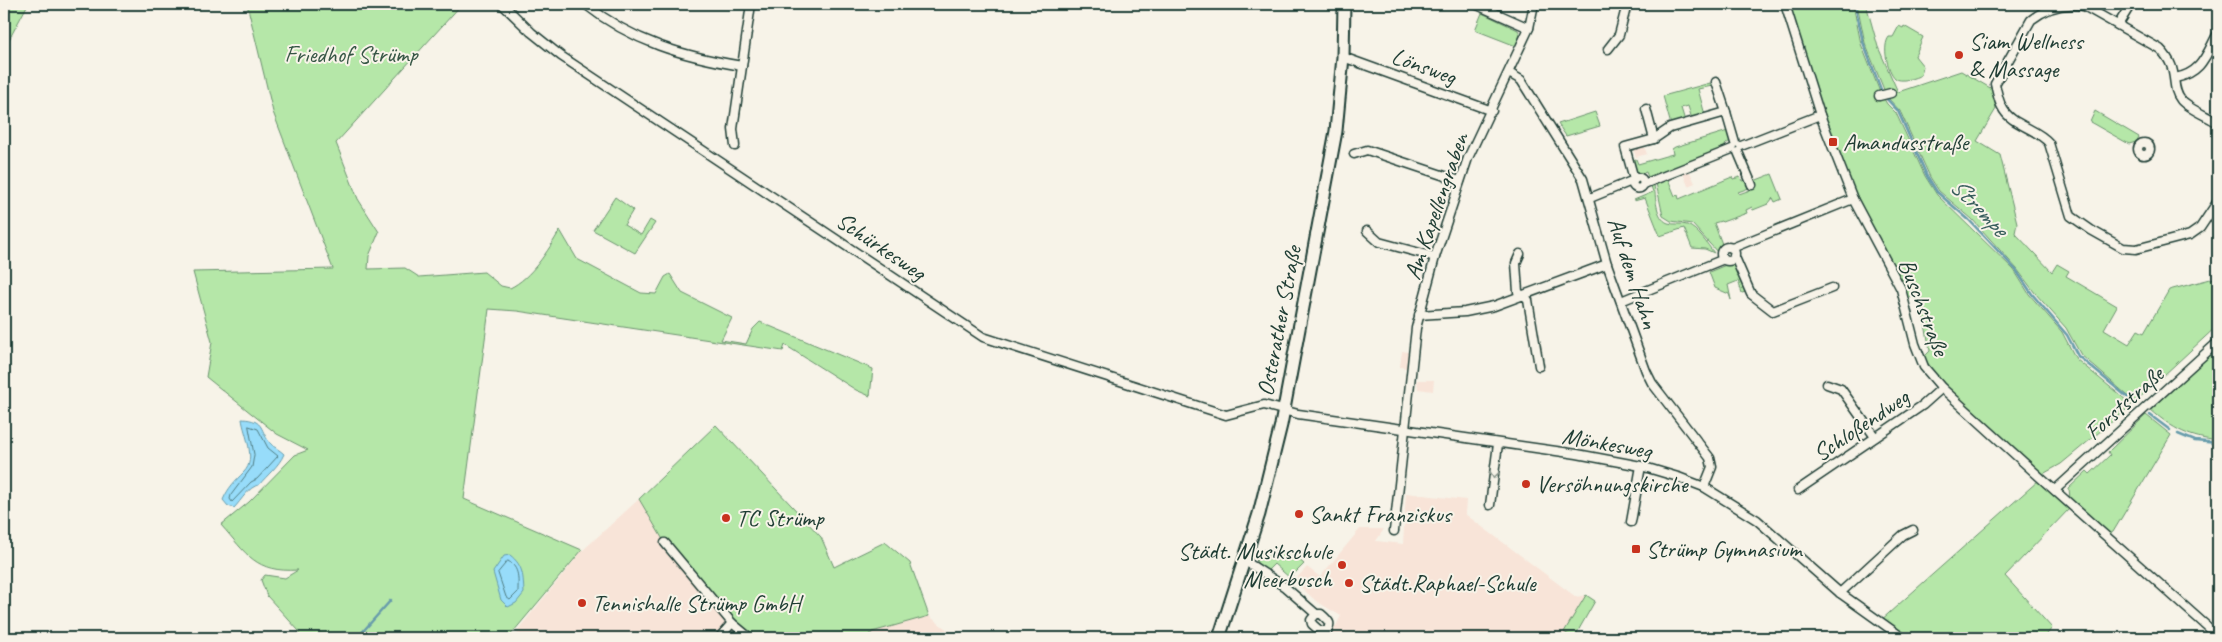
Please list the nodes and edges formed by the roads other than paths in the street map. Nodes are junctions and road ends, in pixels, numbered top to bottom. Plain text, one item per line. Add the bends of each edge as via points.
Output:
1 (502, 4) edge
2 (585, 4) edge
3 (751, 4) edge
4 (1344, 4) edge
5 (1476, 4) edge
6 (1534, 4) edge
7 (1627, 4) edge
8 (1784, 4) edge
9 (2130, 4) edge
10 (2118, 25) junction
11 (1529, 28) junction
12 (2218, 34) edge
13 (1608, 48) dead end
14 (1343, 57) junction
15 (742, 66) junction
16 (1509, 73) junction
17 (2175, 78) junction
18 (1716, 82) dead end
19 (1891, 93) dead end
20 (1879, 96) dead end
21 (1646, 109) dead end
22 (1492, 111) junction
23 (1726, 112) junction
24 (1820, 115) junction
25 (2218, 123) edge
26 (1654, 139) junction
27 (735, 146) dead end
28 (1736, 148) junction
29 (1354, 154) dead end
30 (1634, 180) junction
31 (1460, 181) junction
32 (1752, 185) dead end
33 (1590, 198) junction
34 (1853, 199) junction
35 (2218, 201) edge
36 (1367, 231) dead end
37 (1733, 252) junction
38 (1520, 254) dead end
39 (1435, 256) junction
40 (1724, 260) junction
41 (1607, 264) junction
42 (1832, 288) dead end
43 (1523, 296) junction
44 (1621, 301) junction
45 (1418, 315) junction
46 (2218, 342) edge
47 (1539, 366) dead end
48 (1828, 384) dead end
49 (1942, 388) junction
50 (1283, 410) junction
51 (1406, 430) junction
52 (1875, 437) junction
53 (1498, 444) junction
54 (1641, 466) junction
55 (1704, 487) junction
56 (1798, 490) dead end
57 (2055, 490) junction
58 (1490, 505) dead end
59 (1631, 522) dead end
60 (1913, 530) dead end
61 (1394, 531) dead end
62 (665, 543) dead end
63 (1245, 561) junction
64 (1840, 594) junction
65 (1316, 614) junction
66 (732, 623) junction
67 (1326, 634) edge
68 (2218, 636) edge
69 (719, 638) edge
70 (750, 638) edge
71 (1218, 638) edge
72 (1903, 638) edge

1 - 50 street, Schürkesweg via 561,56 983,338 1226,415 1264,405
2 - 15 street via 653,45 698,59
3 - 15 street
4 - 14 main road, Osterather Straße
5 - 11 street
6 - 11 street, Am Kapellengraben
7 - 13 street via 1619,35
8 - 24 street, Buschstraße
9 - 10 street
10 - 17 street via 2169,58
10 - 35 street via 2076,4 2040,13 2031,20 1995,84 2002,107 2013,119 2049,143 2071,216 2123,248 2136,249 2190,235 2200,228
11 - 16 street, Am Kapellengraben
12 - 17 street via 2198,69
14 - 22 street, Lönsweg
14 - 50 main road, Osterather Straße via 1336,131
15 - 27 street via 733,129
16 - 22 street, Am Kapellengraben
16 - 33 street, Auf dem Hahn via 1522,80 1528,88 1580,173
17 - 25 street via 2181,100
18 - 23 street
19 - 20 street
21 - 26 street
22 - 31 street, Am Kapellengraben
23 - 26 street via 1670,128
23 - 28 street
24 - 28 street
24 - 34 street, Buschstraße
26 - 30 street via 1625,147
28 - 30 street via 1644,184 1640,178
28 - 32 street
29 - 31 street via 1367,150
30 - 33 street
31 - 39 street, Am Kapellengraben
33 - 41 street, Auf dem Hahn
34 - 37 street
34 - 49 street, Buschstraße via 1901,289 1924,367
36 - 39 street via 1379,242
37 - 40 street via 1731,260
37 - 40 street via 1726,247 1722,250
37 - 42 street via 1751,294 1773,311
38 - 43 street via 1516,263 1518,292
39 - 45 street, Am Kapellengraben
40 - 44 street
41 - 43 street
41 - 44 street, Auf dem Hahn
43 - 45 street via 1465,312
43 - 47 street via 1528,300
44 - 55 street, Auf dem Hahn via 1652,383 1710,458 1712,467
45 - 51 street, Am Kapellengraben
46 - 57 street, Forststraße
48 - 52 street via 1841,388
49 - 52 street, Schloßendweg via 1923,405
49 - 57 street, Buschstraße
50 - 51 street, Mönkesweg
50 - 63 main road, Osterather Straße
51 - 53 street, Mönkesweg
51 - 61 street, Am Kapellengraben
52 - 56 street, Schloßendweg
53 - 54 street, Mönkesweg
53 -> 58 street
54 - 55 street, Mönkesweg
54 - 59 street
55 - 64 street, Mönkesweg via 1757,520
57 - 68 street, Buschstraße
60 - 64 street via 1902,535
62 - 66 street
63 - 65 street via 1285,587
63 - 71 main road, Osterather Straße
64 - 72 street, Mönkesweg
65 - 67 street via 1312,624
65 - 67 street via 1329,621 1331,626
66 - 69 street
66 - 70 street

